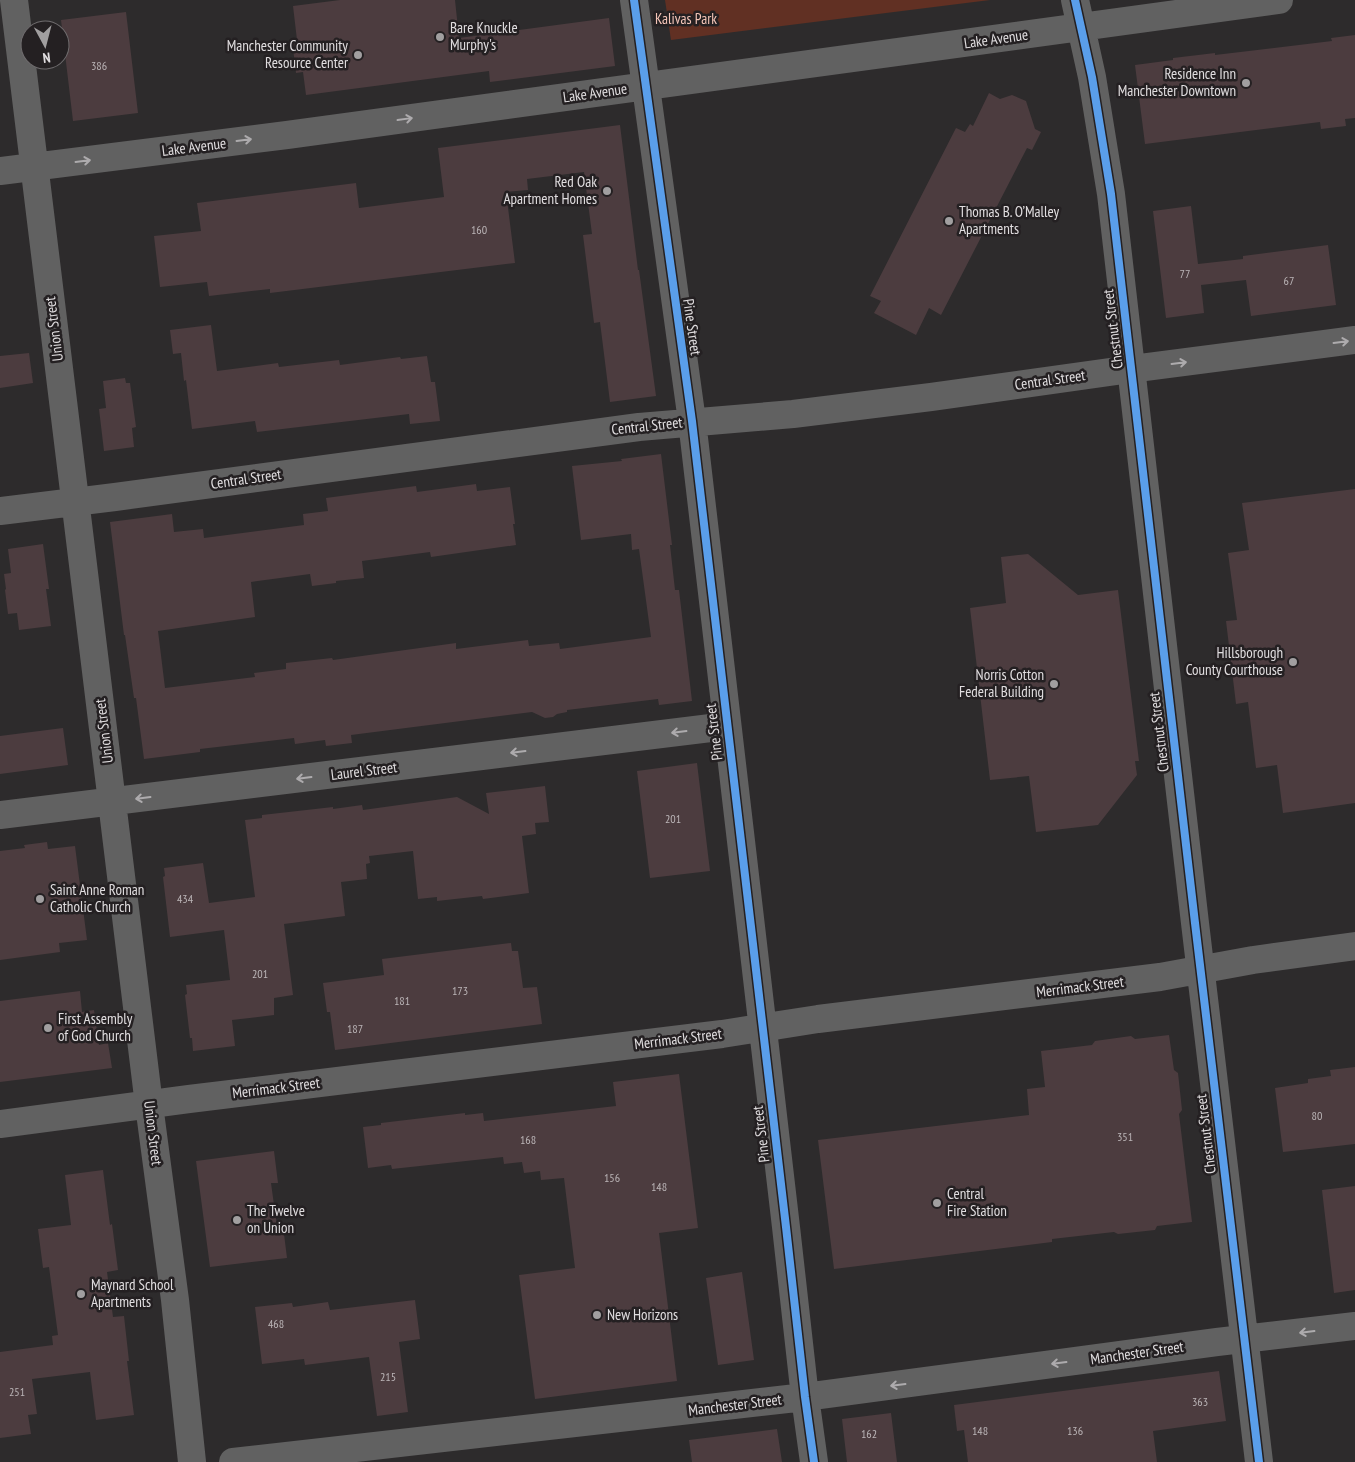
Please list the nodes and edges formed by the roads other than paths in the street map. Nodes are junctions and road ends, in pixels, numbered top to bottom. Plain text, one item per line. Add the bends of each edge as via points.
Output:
1 (14, 0) edge
2 (634, 0) edge
3 (1075, 0) edge
4 (1279, 0) edge
5 (1081, 27) junction
6 (646, 86) junction
7 (35, 167) junction
8 (0, 171) edge
9 (1355, 340) edge
10 (1131, 369) junction
11 (692, 421) junction
12 (76, 502) junction
13 (0, 511) edge
14 (727, 726) junction
15 (112, 801) junction
16 (0, 815) edge
17 (1355, 946) edge
18 (1201, 969) junction
19 (762, 1028) junction
20 (149, 1104) junction
21 (0, 1124) edge
22 (1355, 1326) edge
23 (1245, 1339) junction
24 (805, 1397) junction
25 (192, 1462) edge
26 (233, 1462) edge
27 (814, 1462) edge
28 (1260, 1462) edge

1 - 7 street, Union Street
2 - 6 street, Pine Street
3 - 5 street, Chestnut Street
4 - 5 street, Lake Avenue
5 - 6 street, Lake Avenue
5 - 10 street, Chestnut Street via 1111,194
7 -> 6 street, Lake Avenue
6 - 11 street, Pine Street
7 - 8 street, Lake Avenue
7 - 12 street, Union Street
10 -> 9 street, Central Street
10 - 11 street, Central Street via 922,399 793,414
10 - 18 street, Chestnut Street
11 - 12 street, Central Street
11 - 14 street, Pine Street
12 - 13 street, Central Street
12 - 15 street, Union Street
14 -> 15 street, Laurel Street
14 - 19 street, Pine Street
15 - 16 street, Laurel Street
15 - 20 street, Union Street
17 - 18 street, Merrimack Street
18 - 19 street, Merrimack Street
18 - 23 street, Chestnut Street
19 - 20 street, Merrimack Street
19 - 24 street, Pine Street
20 - 21 street, Merrimack Street
20 - 25 street, Union Street
22 -> 23 street, Manchester Street
23 -> 24 street, Manchester Street
23 - 28 street, Chestnut Street
24 - 26 street, Manchester Street
24 - 27 street, Pine Street

